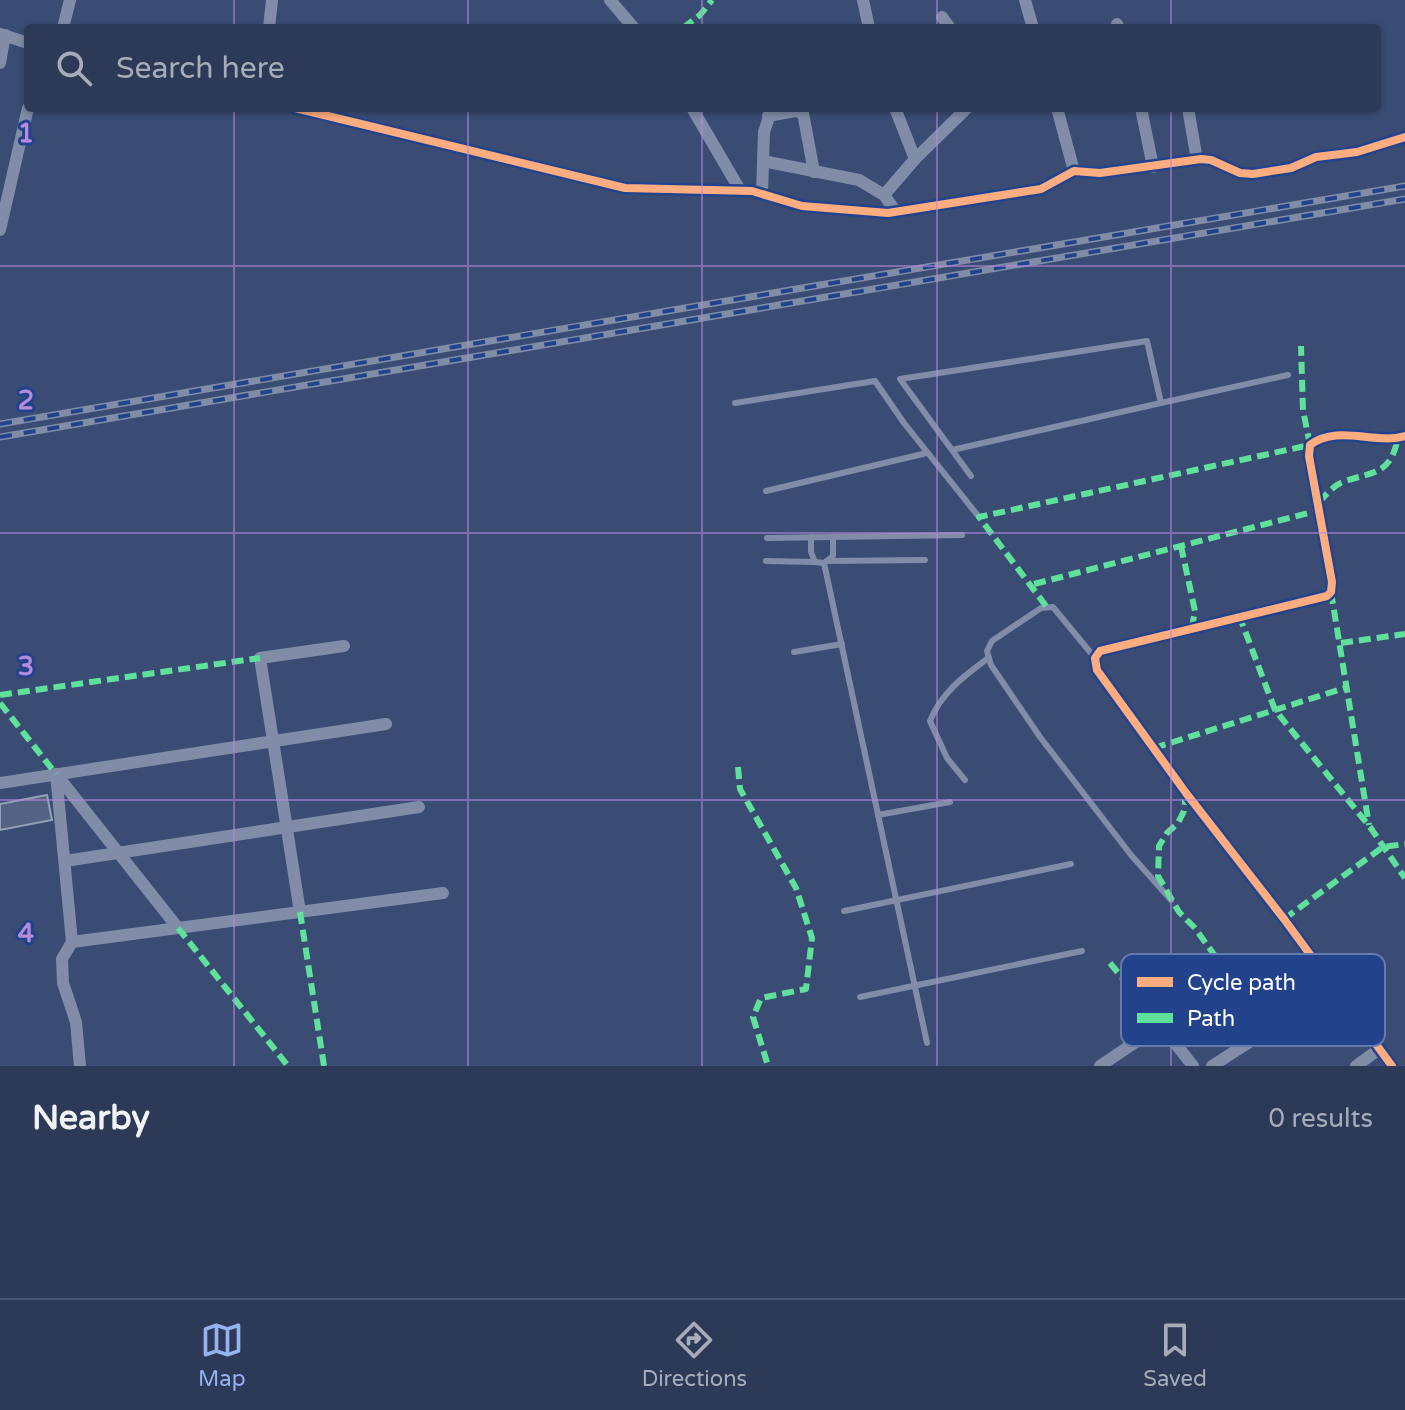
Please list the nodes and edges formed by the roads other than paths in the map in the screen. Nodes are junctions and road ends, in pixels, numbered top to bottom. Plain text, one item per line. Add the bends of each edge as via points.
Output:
1 (70, 0) edge
2 (263, 0) edge
3 (272, 0) edge
4 (610, 0) edge
5 (863, 0) edge
6 (1025, 0) edge
7 (64, 24) edge
8 (269, 24) edge
9 (631, 24) edge
10 (868, 24) edge
11 (1032, 24) edge
12 (2, 34) edge
13 (24, 42) edge
14 (0, 63) edge
15 (27, 112) edge
16 (312, 112) edge
17 (694, 112) edge
18 (770, 112) edge
19 (799, 112) edge
20 (897, 112) edge
21 (963, 112) edge
22 (1058, 112) edge
23 (1142, 112) edge
24 (1189, 112) edge
25 (1405, 137) edge
26 (915, 159) junction
27 (1197, 160) junction
28 (763, 161) junction
29 (1153, 167) junction
30 (1074, 171) junction
31 (814, 172) junction
32 (740, 190) junction
33 (762, 194) junction
34 (884, 195) junction
35 (896, 212) junction
36 (0, 230) edge
37 (1288, 375) dead end
38 (735, 403) dead end
39 (1161, 403) junction
40 (1405, 436) edge
41 (952, 450) junction
42 (927, 453) junction
43 (971, 476) dead end
44 (766, 491) dead end
45 (979, 517) dead end
46 (962, 535) dead end
47 (811, 537) junction
48 (833, 537) junction
49 (767, 538) dead end
50 (925, 560) dead end
51 (766, 561) dead end
52 (815, 562) junction
53 (826, 562) junction
54 (842, 644) junction
55 (344, 646) dead end
56 (794, 652) dead end
57 (1095, 658) junction
58 (987, 659) junction
59 (386, 724) dead end
60 (272, 741) junction
61 (56, 774) junction
62 (965, 780) dead end
63 (0, 783) edge
64 (950, 802) dead end
65 (419, 807) dead end
66 (878, 815) junction
67 (286, 828) junction
68 (119, 853) junction
69 (65, 861) junction
70 (1071, 864) dead end
71 (443, 893) dead end
72 (1171, 900) dead end
73 (896, 901) junction
74 (844, 911) dead end
75 (300, 912) junction
76 (178, 928) junction
77 (72, 942) junction
78 (1082, 951) dead end
79 (1309, 954) edge
80 (915, 987) junction
81 (860, 997) dead end
82 (927, 1043) dead end
83 (1130, 1046) edge
84 (1177, 1046) edge
85 (1243, 1046) edge
86 (1375, 1046) edge
87 (1378, 1050) junction
88 (80, 1066) edge
89 (1100, 1066) edge
90 (1193, 1066) edge
91 (1212, 1066) edge
92 (1356, 1066) edge
93 (1392, 1066) edge

1 - 7 street
2 - 3 street
3 - 8 street
4 - 9 street
5 - 10 street
6 - 11 street
12 - 13 street
12 - 14 street
15 - 36 street
16 - 32 street via 625,188
17 - 32 street
18 - 28 street
19 - 31 street
20 - 26 street
21 - 26 street
22 - 30 street
23 - 29 street
24 - 27 street
25 - 27 street via 1253,174
26 - 34 street
27 - 29 street
28 - 31 street
28 - 33 street
29 - 30 street
30 - 35 street via 1041,189
31 - 34 street via 859,180
32 - 33 street
33 - 35 street via 814,207
34 - 35 street
37 - 39 lane
38 - 42 lane via 875,381
39 - 41 lane
39 - 41 lane via 1147,341 900,379
40 - 57 street via 1332,436 1310,445 1332,582 1327,596 1100,651
41 - 43 lane
42 - 44 lane
42 - 45 lane
46 - 48 lane
47 - 48 lane
47 - 49 lane
47 - 52 lane
48 - 53 lane via 833,556
50 - 53 lane
51 - 52 lane
52 - 53 lane
53 - 54 lane
54 - 56 lane
54 - 66 lane
55 - 60 street via 260,658
57 - 58 lane via 1049,606 992,641
57 - 79 street via 1097,670
58 - 62 lane via 953,686 930,721 947,758
58 - 72 lane via 1040,737
59 - 60 street
60 - 61 street
60 - 67 street
61 - 63 street
61 - 68 street
61 - 69 street
64 - 66 lane
65 - 67 street
66 - 73 lane
67 - 68 street
67 - 75 street
68 - 69 street
68 - 76 street
69 - 77 street
70 - 73 lane
71 - 75 street
73 - 74 lane
73 - 80 lane
75 - 76 street
76 - 77 street
77 - 88 street via 62,959 63,983 76,1022
78 - 80 lane
80 - 81 lane
80 - 82 lane
83 - 89 street
84 - 90 street
85 - 91 street
86 - 87 street
87 - 92 street
87 - 93 street

